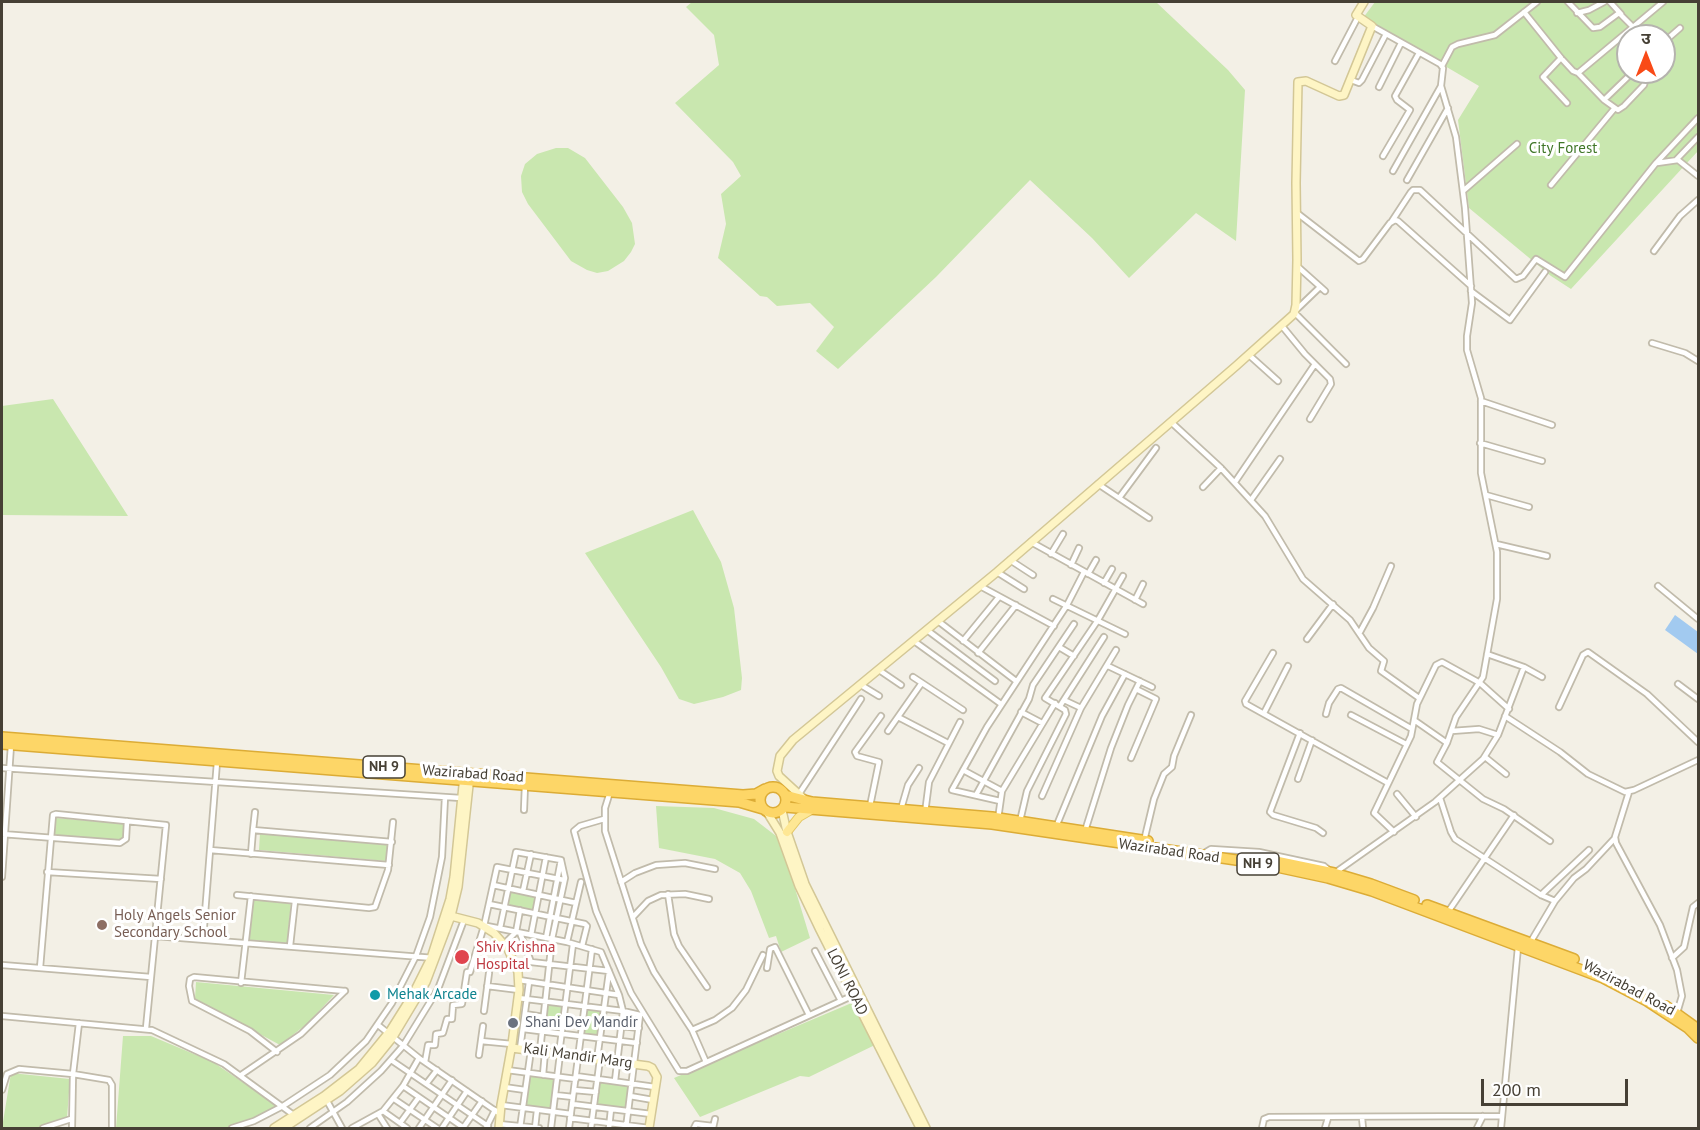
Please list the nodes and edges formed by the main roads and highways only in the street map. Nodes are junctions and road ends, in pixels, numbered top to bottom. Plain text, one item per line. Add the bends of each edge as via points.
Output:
1 (6, 741) edge
2 (467, 777) junction
3 (765, 789) junction
4 (785, 795) junction
5 (783, 808) junction
6 (815, 808) junction
7 (765, 810) junction
8 (925, 814) junction
9 (997, 821) junction
10 (785, 835) road end
11 (1333, 876) junction
12 (1524, 943) junction
13 (1698, 1029) edge
14 (1698, 1038) edge

1 - 2 highway, Wazirabad Road / NH 9
1 - 2 highway, Wazirabad Road / NH 9 via 217,762
2 - 3 highway, Wazirabad Road / NH 9 via 743,795
2 - 7 highway, Wazirabad Road / NH 9 via 739,802
3 - 4 highway via 778,787
3 - 7 highway via 759,798
4 - 5 highway
4 - 8 highway, Wazirabad Road / NH 9
5 - 6 highway, Wazirabad Road / NH 9
5 - 7 highway via 777,813
6 - 8 highway, Wazirabad Road / NH 9
6 - 10 main road via 799,817
8 - 9 highway, Wazirabad Road / NH 9
9 - 11 highway, Wazirabad Road / NH 9
9 - 11 highway, Wazirabad Road / NH 9 via 1020,821 1266,859
11 - 12 highway, Wazirabad Road / NH 9
11 - 12 highway, Wazirabad Road / NH 9 via 1371,884
12 - 13 highway, Wazirabad Road / NH 9 via 1587,965 1647,994
12 - 14 highway, Wazirabad Road / NH 9 via 1647,1001

